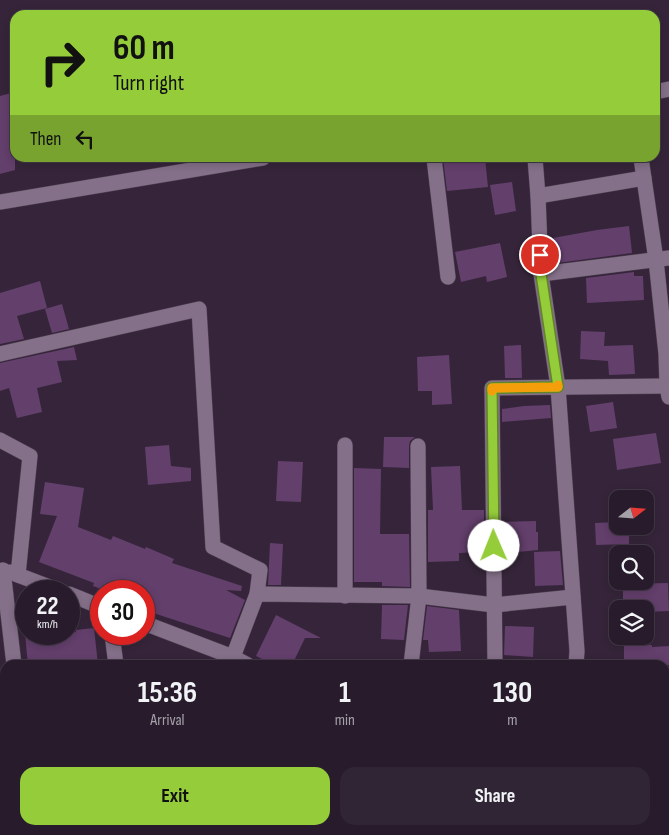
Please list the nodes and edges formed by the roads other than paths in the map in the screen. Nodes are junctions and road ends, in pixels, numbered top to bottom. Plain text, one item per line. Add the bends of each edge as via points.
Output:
1 (239, 162) edge
2 (434, 162) edge
3 (535, 162) edge
4 (642, 162) edge
5 (644, 178) junction
6 (538, 196) junction
7 (0, 202) edge
8 (662, 259) edge
9 (541, 274) junction
10 (448, 277) dead end
11 (0, 354) edge
12 (668, 354) edge
13 (558, 387) junction
14 (668, 392) edge
15 (0, 440) edge
16 (345, 445) dead end
17 (418, 446) dead end
18 (2, 569) edge
19 (18, 575) junction
20 (31, 580) edge
21 (257, 594) junction
22 (345, 596) junction
23 (419, 596) junction
24 (573, 597) junction
25 (494, 605) junction
26 (4, 619) edge
27 (155, 627) edge
28 (113, 645) edge
29 (233, 657) junction
30 (13, 660) edge
31 (115, 660) edge
32 (239, 660) edge
33 (412, 660) edge
34 (495, 660) edge
35 (576, 660) edge

1 - 7 street
2 - 10 street
3 - 6 street
4 - 5 street
5 - 6 street
5 - 8 street
6 - 9 street
8 - 9 street
8 - 12 street
9 - 13 street
11 - 21 street via 199,309 213,547 260,570
12 - 14 street
13 - 14 street
13 - 24 street
13 - 25 street via 492,388
15 - 19 street via 30,456
16 - 22 street
17 - 23 street
18 - 19 street
18 - 26 street
19 - 20 street
21 - 22 street
21 - 29 street
22 - 23 street
23 - 25 street
23 - 33 street
24 - 25 street
24 - 35 street
25 - 34 street
26 - 30 street
27 - 29 street
28 - 31 street
29 - 32 street

